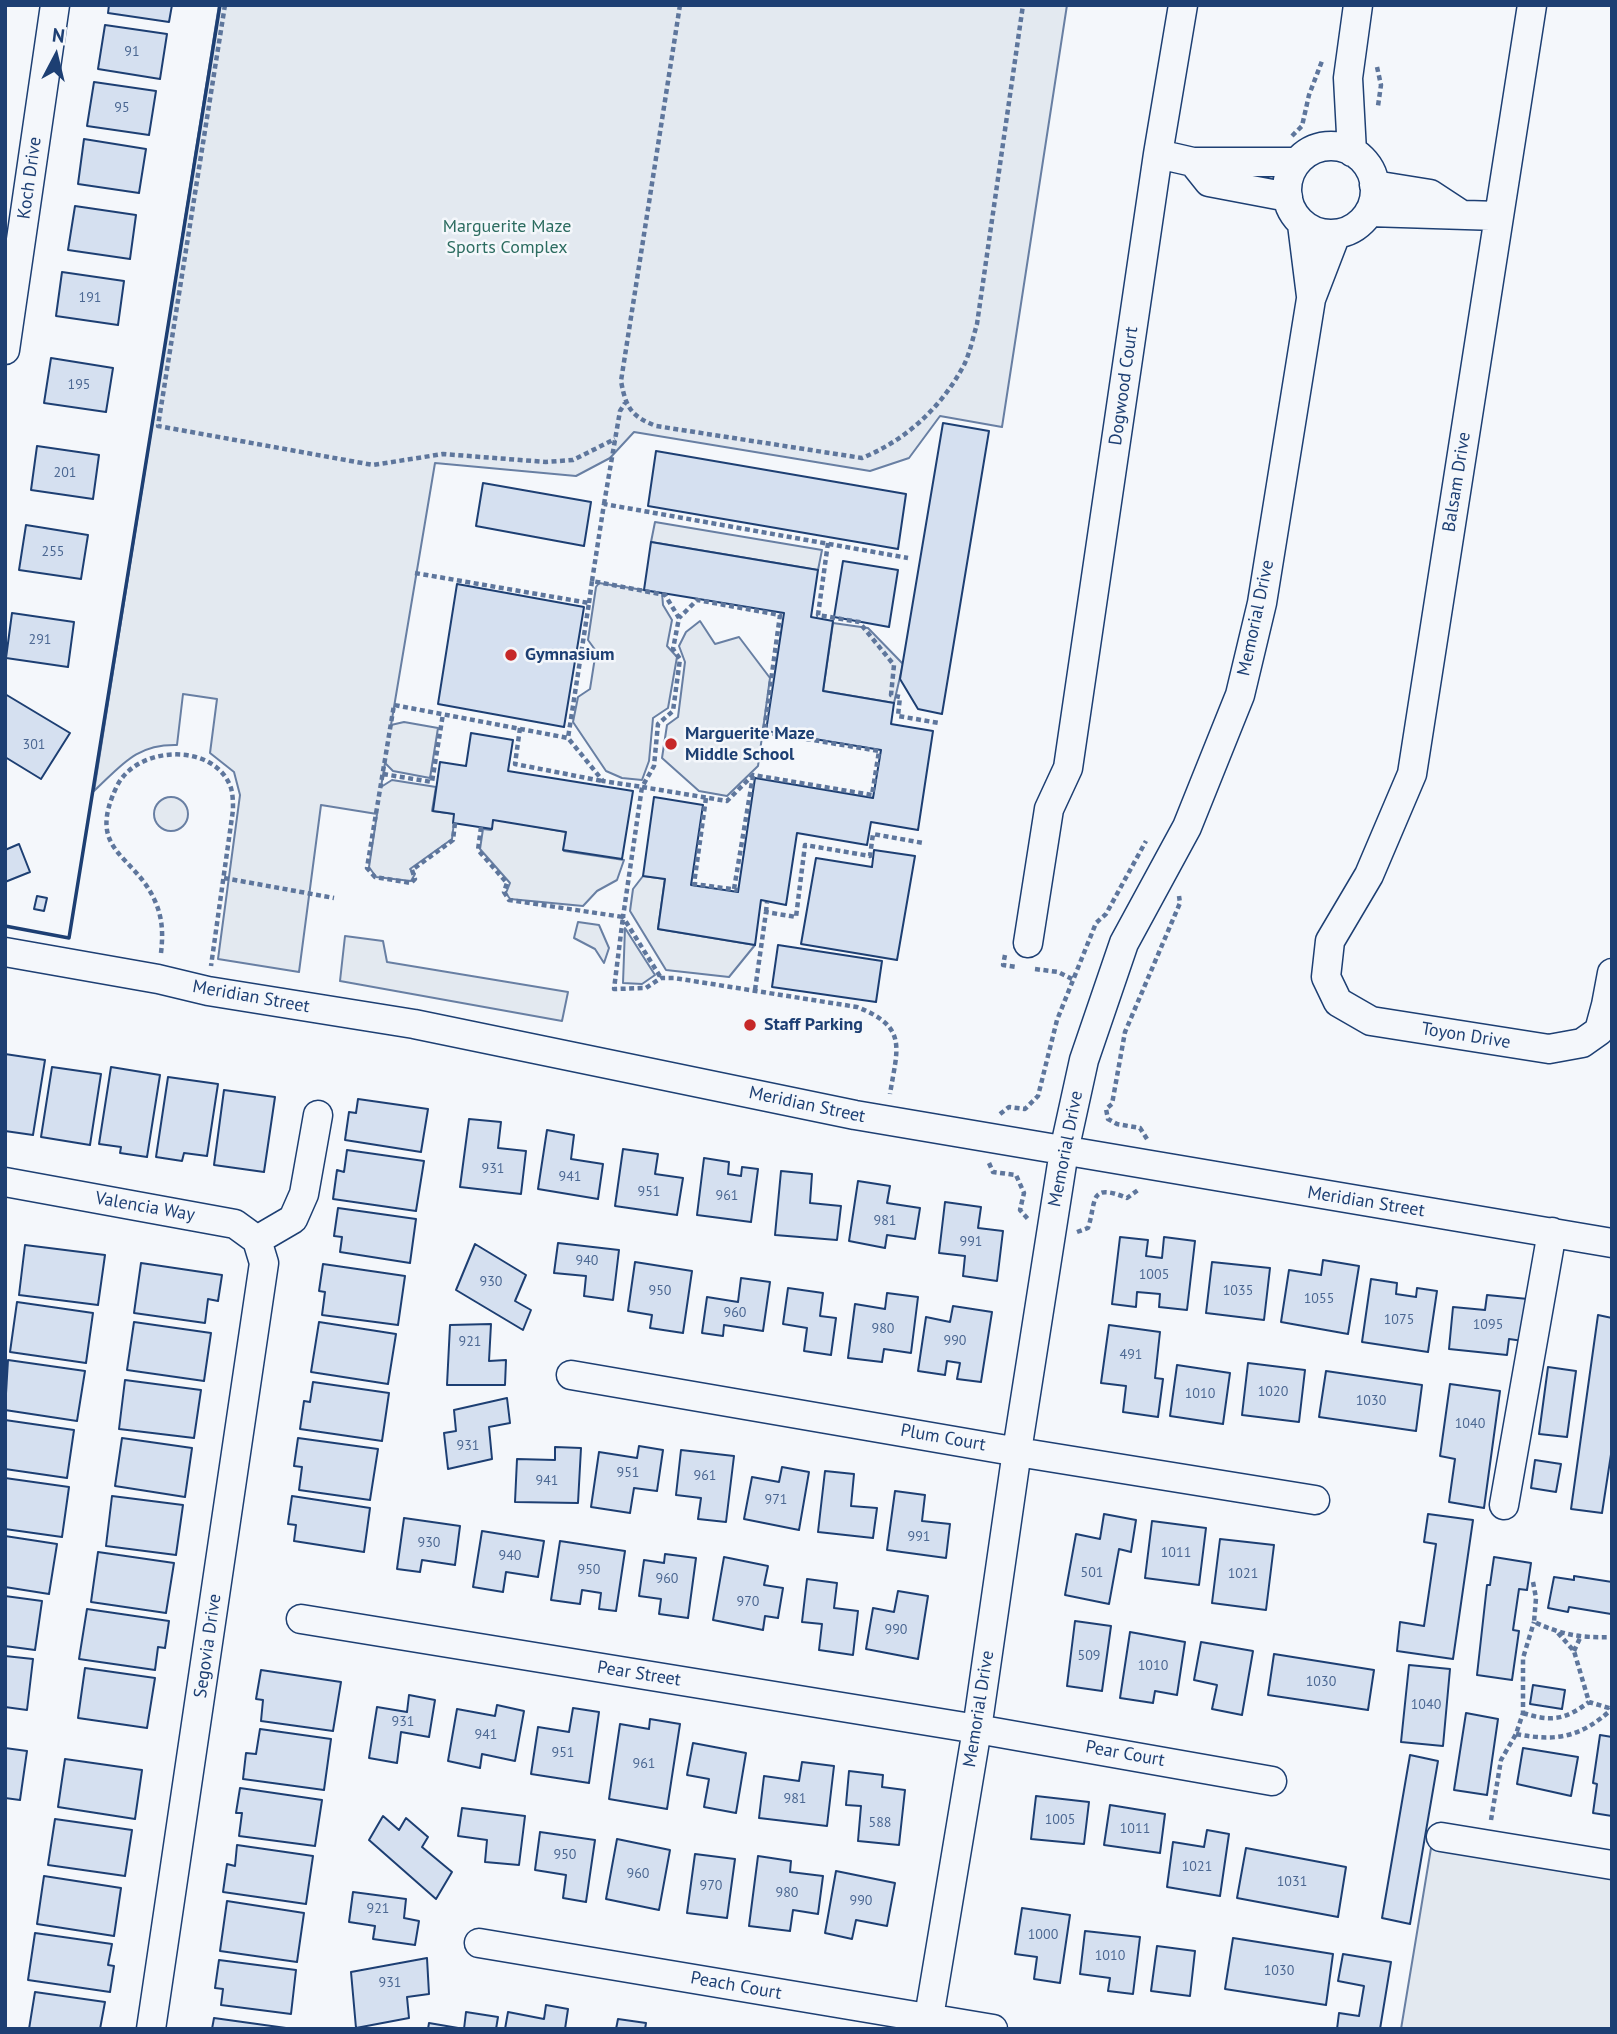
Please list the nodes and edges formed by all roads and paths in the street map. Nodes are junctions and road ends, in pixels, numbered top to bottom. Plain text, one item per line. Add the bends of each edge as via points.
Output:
1 (55, 5) edge
2 (225, 5) edge
3 (680, 5) edge
4 (1023, 5) edge
5 (1183, 5) edge
6 (1358, 5) edge
7 (1532, 5) edge
8 (1348, 78) junction
9 (1381, 85) dead end
10 (1309, 95) dead end
11 (1377, 112) dead end
12 (1322, 147) junction
13 (1292, 151) junction
14 (1352, 152) junction
15 (1158, 154) junction
16 (1193, 162) junction
17 (1288, 197) junction
18 (1371, 198) junction
19 (1499, 216) junction
20 (1302, 224) junction
21 (1336, 234) junction
22 (1311, 299) junction
23 (5, 350) edge
24 (625, 403) junction
25 (615, 439) junction
26 (604, 504) junction
27 (828, 543) junction
28 (908, 558) dead end
29 (415, 573) dead end
30 (592, 581) junction
31 (589, 603) junction
32 (679, 618) junction
33 (443, 714) junction
34 (939, 723) dead end
35 (520, 728) junction
36 (568, 738) junction
37 (383, 774) junction
38 (753, 775) junction
39 (603, 781) junction
40 (642, 786) junction
41 (706, 798) junction
42 (455, 823) dead end
43 (481, 828) dead end
44 (1149, 836) dead end
45 (923, 843) dead end
46 (224, 878) junction
47 (334, 898) dead end
48 (767, 902) dead end
49 (1180, 903) dead end
50 (766, 912) junction
51 (623, 917) junction
52 (1329, 941) joint
53 (1028, 943) dead end
54 (5, 953) edge
55 (1612, 973) edge
56 (661, 978) junction
57 (158, 979) junction
58 (755, 990) junction
59 (208, 991) junction
60 (1009, 1107) dead end
61 (1025, 1109) junction
62 (318, 1115) dead end
63 (1025, 1118) dead end
64 (886, 1121) junction
65 (1117, 1124) junction
66 (1140, 1128) dead end
67 (1116, 1135) dead end
68 (1064, 1151) junction
69 (993, 1172) dead end
70 (5, 1182) edge
71 (1126, 1198) dead end
72 (1082, 1202) dead end
73 (1092, 1203) junction
74 (1020, 1210) dead end
75 (1091, 1220) dead end
76 (1552, 1232) junction
77 (1612, 1243) edge
78 (260, 1252) junction
79 (571, 1375) dead end
80 (1017, 1451) junction
81 (1315, 1500) dead end
82 (1504, 1505) dead end
83 (1533, 1582) dead end
84 (301, 1619) dead end
85 (1534, 1622) junction
86 (1558, 1633) junction
87 (1580, 1637) junction
88 (1612, 1637) edge
89 (1574, 1651) junction
90 (1589, 1702) junction
91 (1612, 1709) edge
92 (1522, 1713) junction
93 (977, 1729) junction
94 (1517, 1734) junction
95 (1272, 1781) dead end
96 (1441, 1837) dead end
97 (1487, 1844) junction
98 (1612, 1865) edge
99 (479, 1943) dead end
100 (928, 2024) edge
101 (152, 2029) edge
102 (993, 2029) edge

1 - 23 street, Koch Drive
2 - 25 path via 158,426 373,465 443,454 573,460
3 - 24 path via 621,381
4 - 24 path via 977,324 965,363 947,392 910,432 862,458 656,426 638,418
5 - 15 street, Dogwood Court
6 - 8 street
7 - 19 street, Balsam Drive
8 - 12 street
8 - 14 street
9 - 11 path
10 - 13 path
12 - 13 street
12 - 14 street
13 - 16 street
13 - 17 street
14 - 18 street via 1370,172
15 - 16 street
15 - 53 street, Dogwood Court via 1068,768 1049,809
16 - 17 street via 1209,182
17 - 20 street
18 - 19 street via 1462,215
18 - 21 street via 1361,222
19 - 52 street, Balsam Drive via 1412,774 1369,875
20 - 21 street
20 - 22 street
21 - 22 street
22 - 68 street, Memorial Drive via 1262,603 1240,695 1187,827 1124,943 1084,1060
24 - 25 path
25 - 26 path
26 - 27 path
26 - 30 path
27 - 28 path
27 - 34 path via 818,615 859,622 894,665 891,695 900,697 898,716
29 - 31 path
30 - 31 path
30 - 32 path via 665,595
31 - 36 path
32 - 38 path via 697,600 780,615 764,732 878,751 872,796
32 - 40 path via 673,649 680,659 673,711 658,724 654,766
33 - 35 path
33 - 37 path via 432,782
33 - 37 path via 394,705
35 - 36 path
35 - 39 path via 515,764
36 - 39 path
37 - 42 path via 368,867 375,877 411,883 415,878 412,870 453,839
38 - 41 path via 727,801
38 - 41 path via 736,890 694,884
39 - 40 path
40 - 41 path
40 - 51 path
43 - 51 path via 478,850 507,883 503,892 509,900
44 - 61 path via 1106,914 1096,923 1057,1020 1038,1096
45 - 50 path via 873,834 870,856 805,845 796,917
46 - 47 path
46 - 57 path via 233,810 231,787 218,770 197,756 172,754 146,760 118,782 106,819 109,841 155,900 163,929
46 - 59 path
48 - 50 path
49 - 65 path via 1125,1032 1112,1104 1106,1110 1108,1119
50 - 58 path
51 - 56 path
51 - 56 path via 614,989 646,988
52 - 55 street, Toyon Drive via 1326,977 1338,1002 1371,1021 1549,1049 1582,1043 1599,1031
54 - 57 street, Meridian Street
56 - 58 path
57 - 59 street, Meridian Street
58 - 64 path via 857,1007 876,1014 891,1028 898,1044
59 - 64 street, Meridian Street via 414,1024
60 - 61 path
61 - 63 path
62 - 78 street via 304,1194 293,1219
64 - 68 street, Meridian Street
65 - 66 path
65 - 67 path
68 - 76 street, Meridian Street
68 - 80 street, Memorial Drive
69 - 74 path via 1016,1175 1024,1193
70 - 78 street, Valencia Way via 235,1224
71 - 73 path via 1109,1191 1099,1193
72 - 73 path
73 - 75 path
76 - 77 street, Meridian Street
76 - 82 street
78 - 101 street, Segovia Drive
79 - 80 street, Plum Court
80 - 81 street, Plum Court
80 - 93 street, Memorial Drive
83 - 85 path
84 - 93 street, Pear Street
85 - 86 path
85 - 92 path via 1524,1658
86 - 87 path
86 - 89 path
87 - 88 path
87 - 89 path
89 - 90 path
90 - 91 path
90 - 92 path via 1563,1718 1541,1719
91 - 94 path via 1598,1722 1556,1739
92 - 94 path
93 - 95 street, Pear Court
93 - 100 street, Memorial Drive
94 - 97 path via 1501,1760
96 - 97 street
97 - 98 street
99 - 100 street, Peach Court
100 - 102 street, Peach Court

